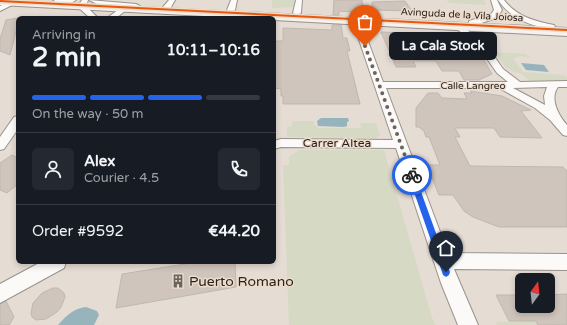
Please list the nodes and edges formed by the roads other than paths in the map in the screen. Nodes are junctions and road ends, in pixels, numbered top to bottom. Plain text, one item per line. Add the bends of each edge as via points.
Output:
1 (299, 0) edge
2 (494, 0) edge
3 (501, 0) edge
4 (12, 1) edge
5 (0, 2) edge
6 (82, 2) edge
7 (169, 4) edge
8 (232, 5) edge
9 (136, 6) junction
10 (118, 7) junction
11 (0, 9) edge
12 (297, 13) junction
13 (282, 15) junction
14 (92, 16) edge
15 (112, 16) edge
16 (359, 20) junction
17 (472, 23) junction
18 (460, 27) junction
19 (551, 27) junction
20 (567, 28) edge
21 (567, 32) edge
22 (379, 84) junction
23 (555, 84) junction
24 (567, 84) edge
25 (518, 85) junction
26 (496, 86) junction
27 (557, 120) junction
28 (16, 123) edge
29 (567, 132) edge
30 (276, 144) edge
31 (400, 144) junction
32 (0, 146) edge
33 (442, 261) junction
34 (567, 262) edge
35 (54, 264) edge
36 (0, 294) edge
37 (468, 325) edge

1 - 12 street
2 - 17 street via 498,10 494,16
3 - 19 street via 512,14
4 - 5 main road
4 - 6 main road
4 - 6 main road
4 - 11 street
6 - 9 street
6 - 10 main road
6 - 14 street
7 - 8 main road
7 - 9 main road
8 - 13 main road
9 - 10 main road
10 - 13 main road
10 - 15 street
12 - 13 main road
12 - 16 main road
13 - 16 main road, Avinguda de la Vila Joiosa
16 - 17 main road, Avinguda de la Vila Joiosa
16 - 18 main road, Avinguda de la Vila Joiosa
16 - 22 street
17 - 19 main road, Avinguda de la Vila Joiosa
18 - 21 main road, Avinguda de la Vila Joiosa
18 - 25 street via 488,52 500,71
19 - 20 main road, Avinguda de la Vila Joiosa
22 - 26 street, Calle Langreo
22 - 31 street
23 - 24 street, Calle Langreo
23 - 25 street, Calle Langreo
23 - 27 street via 549,90 548,96
25 - 26 street, Calle Langreo
26 - 27 street via 532,100
27 - 29 street
28 - 32 street
30 - 31 street, Carrer Altea
31 - 33 street
33 - 34 street
33 - 37 street
35 - 36 street

